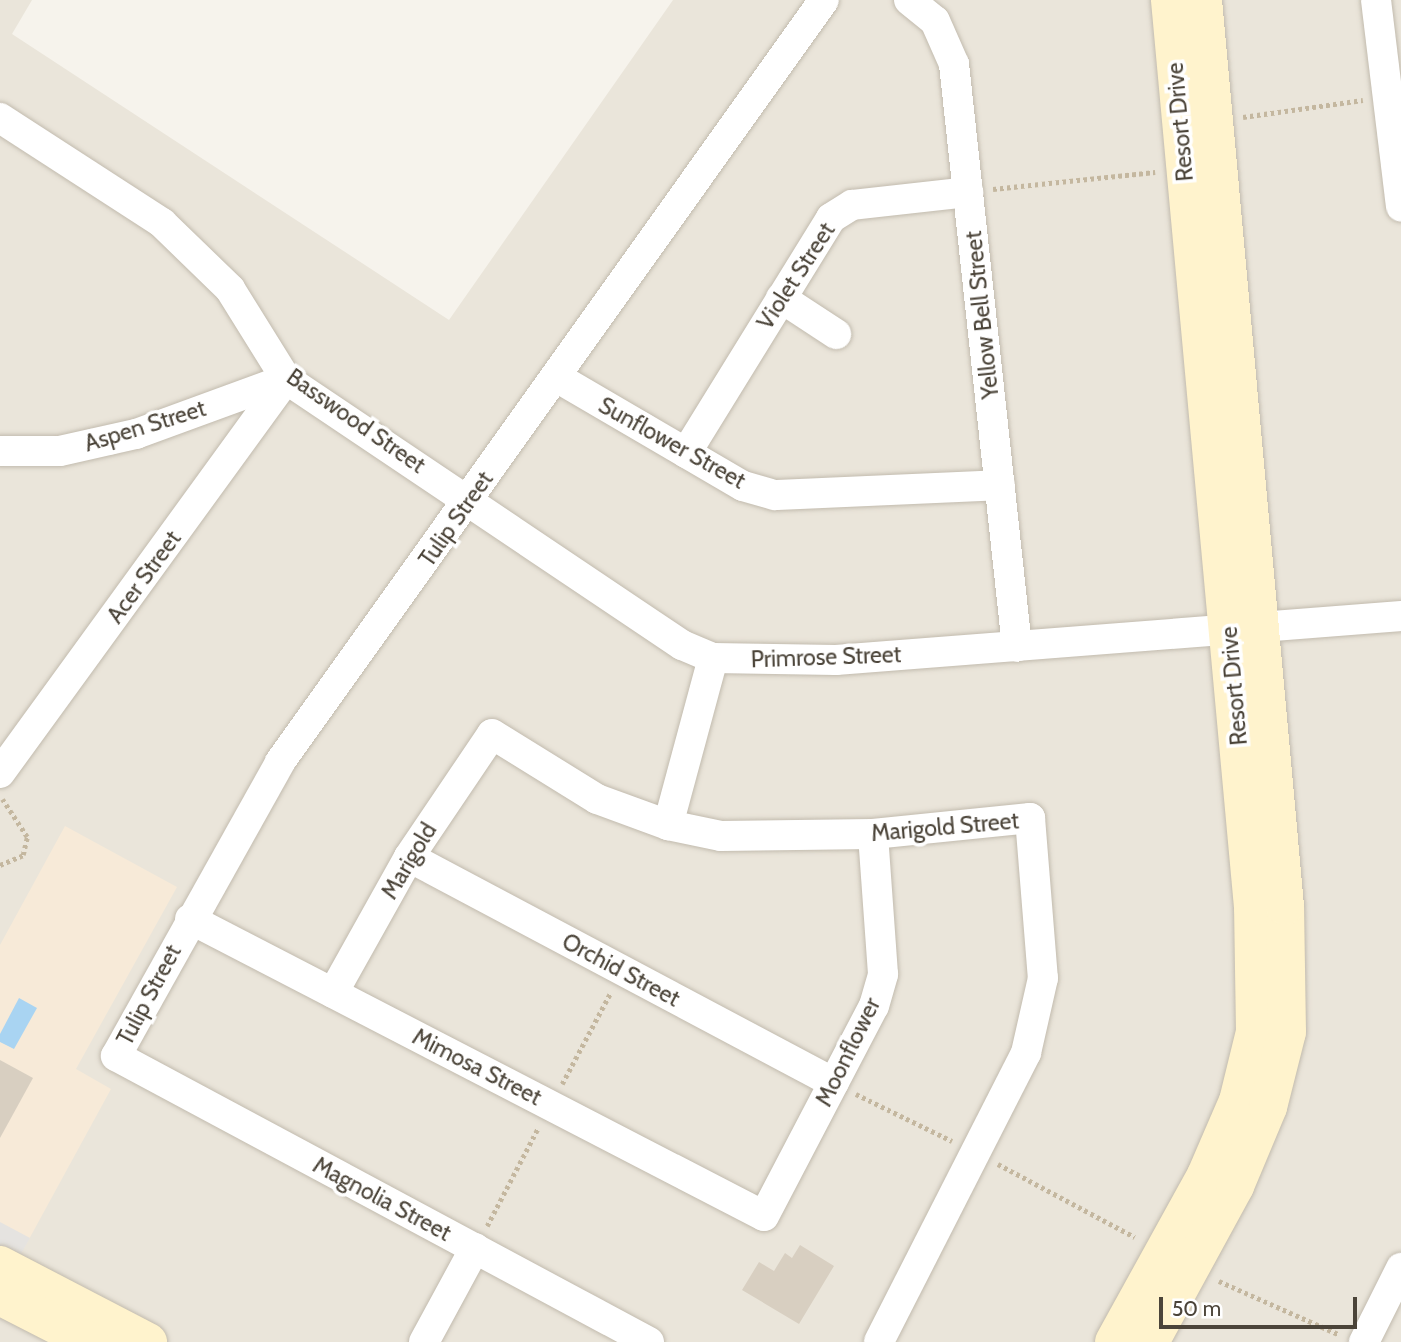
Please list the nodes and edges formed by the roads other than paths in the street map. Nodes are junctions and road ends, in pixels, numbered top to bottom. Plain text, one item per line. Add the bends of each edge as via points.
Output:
1 (824, 0) edge
2 (909, 0) edge
3 (1170, 0) edge
4 (1203, 0) edge
5 (1376, 0) edge
6 (1395, 95) edge
7 (0, 118) edge
8 (1195, 124) junction
9 (968, 192) junction
10 (1401, 206) edge
11 (781, 298) junction
12 (836, 334) dead end
13 (558, 378) junction
14 (286, 379) junction
15 (0, 451) edge
16 (686, 453) junction
17 (1000, 485) junction
18 (471, 498) junction
19 (1401, 616) edge
20 (1245, 629) junction
21 (1017, 647) junction
22 (713, 658) junction
23 (492, 734) joint
24 (0, 773) edge
25 (668, 825) junction
26 (873, 834) junction
27 (409, 858) junction
28 (190, 919) junction
29 (333, 993) junction
30 (116, 1056) joint
31 (834, 1083) junction
32 (764, 1216) joint
33 (475, 1248) junction
34 (1177, 1260) junction
35 (0, 1265) edge
36 (1401, 1268) edge
37 (0, 1296) edge
38 (118, 1339) edge
39 (1353, 1339) edge
40 (424, 1342) edge
41 (649, 1342) edge
42 (879, 1342) edge
43 (1114, 1342) edge
44 (1150, 1342) edge

1 - 13 street, Tulip Street
2 - 9 street, Yellow Bell Street via 935,21 950,49
3 - 8 street, Resort Drive
4 - 8 street, Resort Drive
5 - 6 street
6 - 10 street
7 - 14 street, Basswood Street via 81,166 182,241 230,289
8 - 20 street, Resort Drive
8 - 20 street, Resort Drive via 1183,169
9 - 11 street, Violet Street via 852,205 831,218
9 - 17 street, Yellow Bell Street
11 - 12 street
11 - 16 street, Violet Street
13 - 16 street, Sunflower Street
13 - 18 street, Tulip Street
14 - 15 street, Aspen Street via 136,434 60,451
14 - 18 street, Basswood Street
14 - 24 street, Acer Street
16 - 17 street, Sunflower Street via 743,486 775,495
17 - 21 street, Yellow Bell Street
18 - 22 street, Primrose Street via 682,645
18 - 28 street, Tulip Street via 280,762
19 - 20 street, Primrose Street
20 - 21 street, Primrose Street
20 - 34 street, Resort Drive via 1255,1032 1238,1101
21 - 22 street, Primrose Street via 836,660
22 - 25 street
23 - 25 street, Marigold Street via 597,799
23 - 27 street, Marigold
25 - 26 street, Marigold Street via 722,836
26 - 31 street, Moonflower via 883,974 874,1006
26 - 42 street, Marigold Street via 1030,818 1043,945 1041,990 1026,1053
27 - 29 street, Marigold
27 - 31 street, Orchid Street
28 - 29 street, Mimosa Street
28 - 30 street, Tulip Street
29 - 32 street, Mimosa Street
30 - 33 street, Magnolia Street
31 - 32 street, Moonflower
33 - 40 street
33 - 41 street, Magnolia Street
34 - 43 street, Resort Drive
34 - 44 street, Resort Drive
35 - 38 street
36 - 39 street
37 - 38 street

